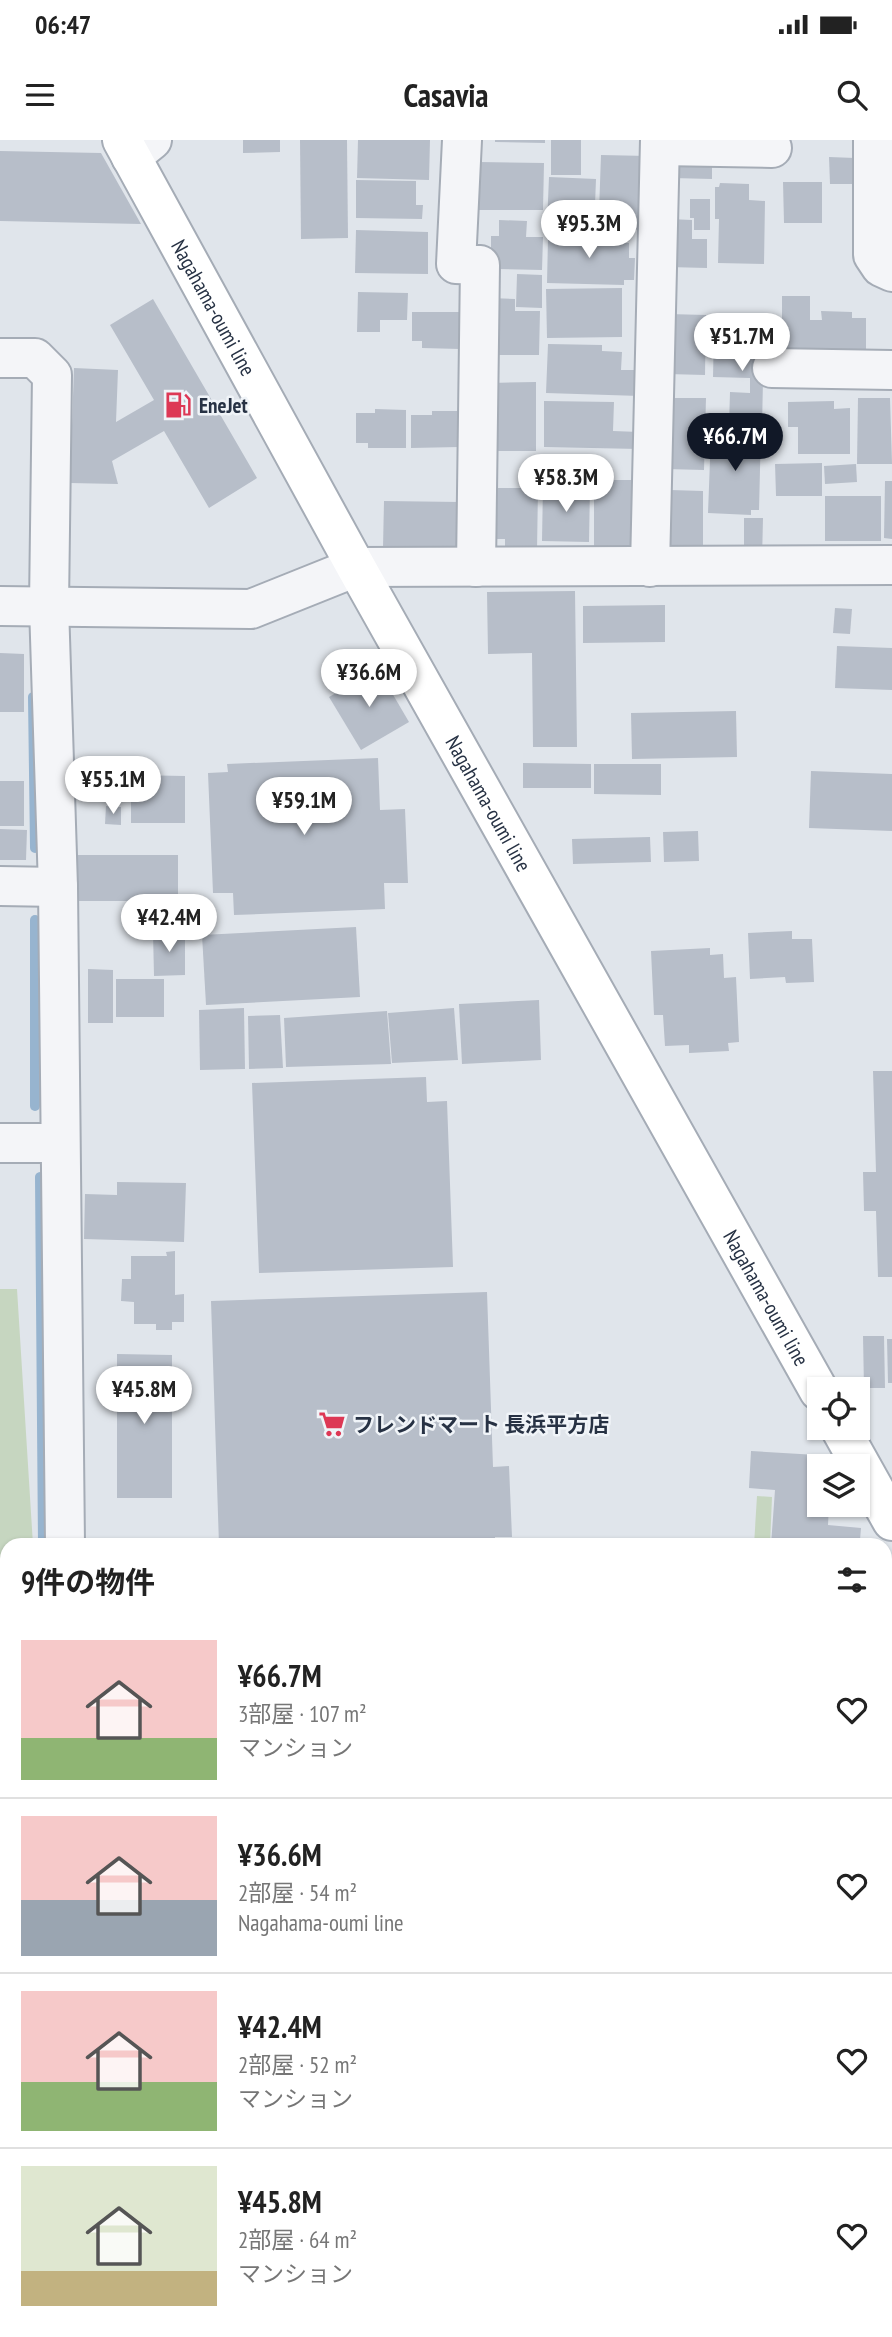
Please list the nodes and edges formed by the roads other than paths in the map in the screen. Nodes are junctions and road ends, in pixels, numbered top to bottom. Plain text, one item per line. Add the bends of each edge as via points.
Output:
1 (462, 140) edge
2 (873, 140) edge
3 (660, 143) edge
4 (135, 146) edge
5 (772, 149) dead end
6 (892, 272) edge
7 (0, 358) edge
8 (772, 368) dead end
9 (892, 370) edge
10 (892, 565) edge
11 (356, 567) junction
12 (476, 567) junction
13 (650, 567) junction
14 (0, 606) edge
15 (49, 606) junction
16 (0, 886) edge
17 (58, 887) junction
18 (0, 1143) edge
19 (58, 1143) junction
20 (811, 1377) edge
21 (847, 1440) edge
22 (892, 1521) edge
23 (65, 1538) edge

1 - 12 street via 456,264 480,265
2 - 6 street via 873,255 881,267
3 - 5 street
3 - 13 street
4 - 11 main road, Nagahama-oumi line
7 - 15 street via 35,358 52,375
8 - 9 street
10 - 13 street
11 - 12 street
11 - 15 street via 251,609
11 - 20 main road, Nagahama-oumi line
12 - 13 street
14 - 15 street
15 - 17 street
16 - 17 street
17 - 19 street
18 - 19 street
19 - 23 street
21 - 22 main road

